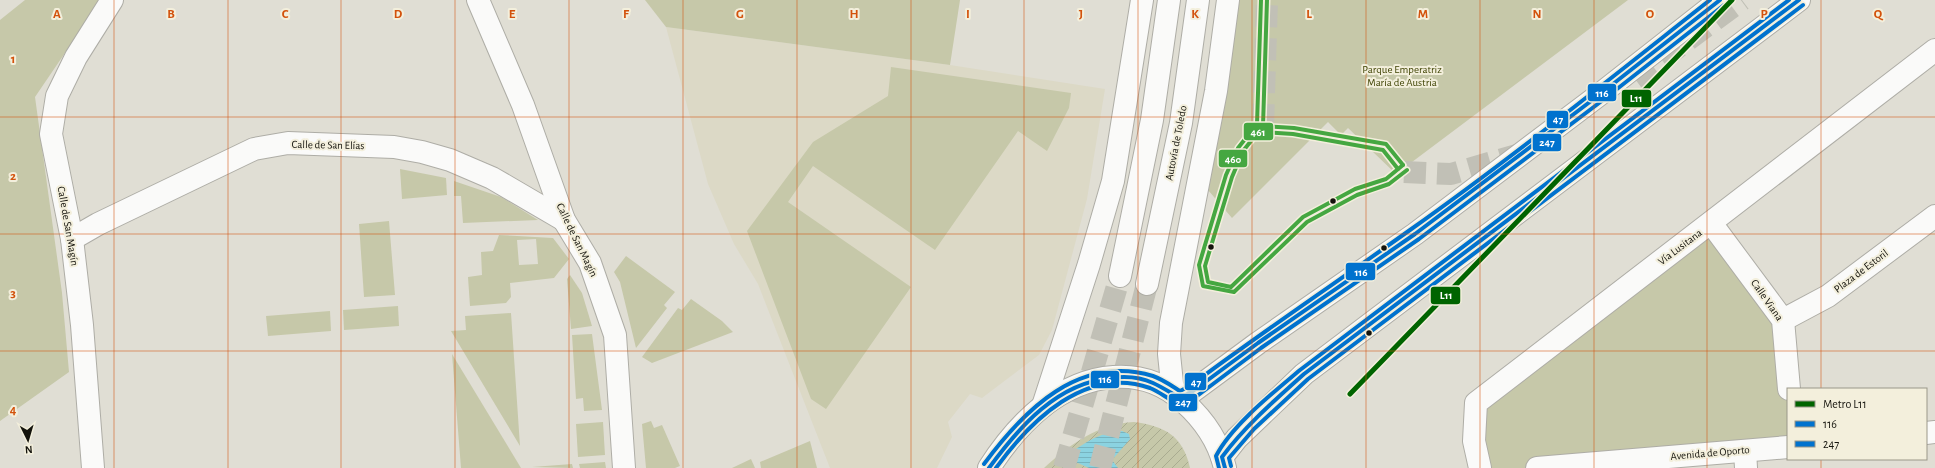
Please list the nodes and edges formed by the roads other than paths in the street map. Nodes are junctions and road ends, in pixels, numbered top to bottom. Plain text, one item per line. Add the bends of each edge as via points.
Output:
1 (112, 0) edge
2 (478, 0) edge
3 (1142, 0) edge
4 (1169, 0) edge
5 (1198, 0) edge
6 (1228, 0) edge
7 (1720, 0) edge
8 (1799, 0) edge
9 (1935, 50) edge
10 (1935, 216) edge
11 (564, 220) junction
12 (1711, 223) junction
13 (72, 239) junction
14 (1120, 276) tunnel mouth
15 (1147, 284) tunnel mouth
16 (1783, 320) junction
17 (1789, 388) edge
18 (1176, 395) junction
19 (1043, 406) junction
20 (1787, 447) edge
21 (1745, 459) edge
22 (1226, 464) edge
23 (93, 468) edge
24 (624, 468) edge
25 (989, 468) edge
26 (1480, 468) edge
27 (1537, 468) edge

1 - 13 main road, Calle de San Magín via 76,57 57,96 51,134
2 - 11 main road, Calle de San Magín via 523,105
3 - 19 main road via 1113,181
4 - 14 main road via 1152,120
5 - 15 main road, Autovía de Toledo via 1181,124
6 - 18 main road via 1216,91 1171,323 1169,354
7 - 18 main road via 1415,234 1258,343 1193,392
8 - 22 main road via 1304,374 1237,438
9 - 12 main road, Vía Lusitana
10 - 16 main road, Plaza de Estoril via 1828,296
11 - 13 main road, Calle de San Elías via 492,178 450,160 422,152 394,146 288,143 254,149
11 - 24 main road, Calle de San Magín via 590,263 615,335
12 - 16 main road, Calle Viana
12 - 26 main road, Vía Lusitana via 1476,402 1474,441
13 - 23 main road, Calle de San Magín via 82,325
16 - 17 main road, Calle Viana
18 - 19 main road via 1163,386 1141,378 1115,376 1087,381
18 - 22 main road via 1201,420
19 - 25 main road via 1024,424
20 - 21 main road, Avenida de Oporto
21 - 27 main road, Avenida de Oporto

